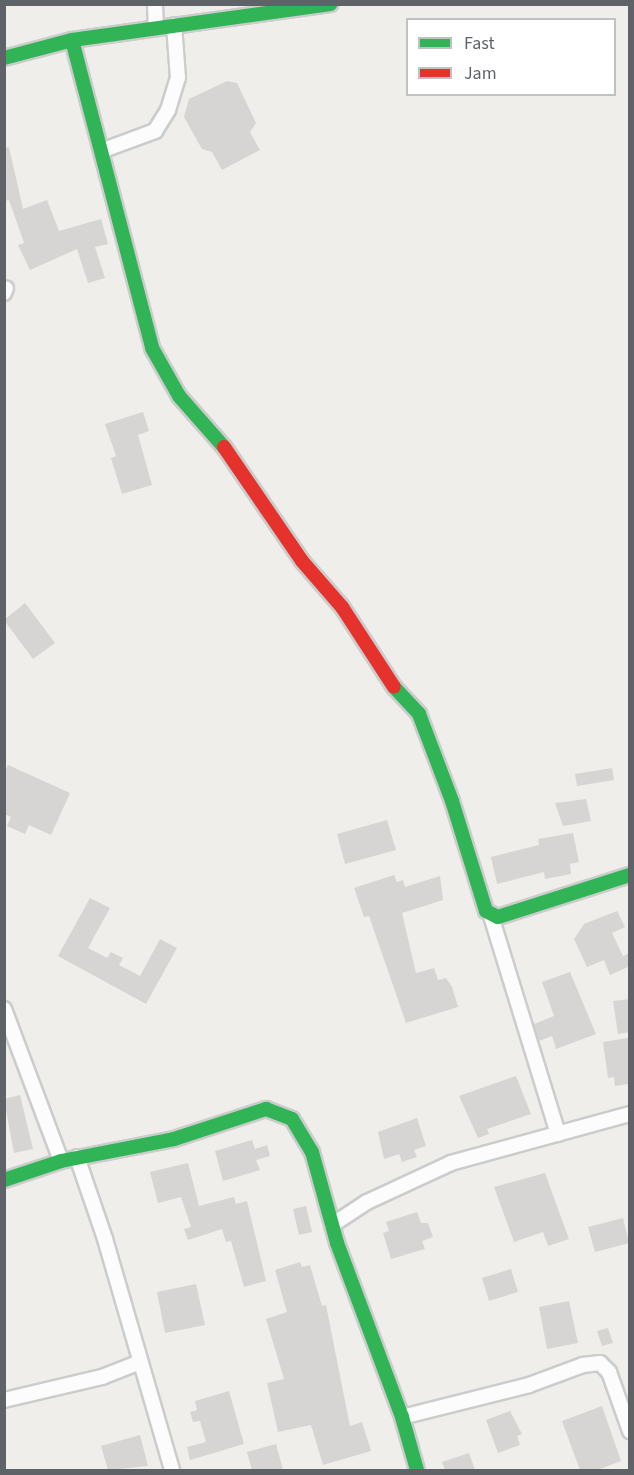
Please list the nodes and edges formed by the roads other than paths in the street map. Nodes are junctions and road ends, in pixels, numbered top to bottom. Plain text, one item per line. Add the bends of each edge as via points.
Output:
1 (155, 4) edge
2 (331, 4) edge
3 (174, 25) junction
4 (156, 28) junction
5 (72, 40) junction
6 (4, 47) edge
7 (27, 49) junction
8 (4, 58) edge
9 (101, 151) junction
10 (630, 875) edge
11 (491, 916) junction
12 (4, 1009) edge
13 (630, 1114) edge
14 (558, 1134) junction
15 (77, 1157) junction
16 (61, 1161) junction
17 (4, 1180) edge
18 (332, 1225) junction
19 (140, 1362) junction
20 (4, 1400) edge
21 (402, 1417) junction
22 (630, 1431) edge
23 (172, 1470) edge
24 (417, 1470) edge

1 - 4 street
2 - 3 street
3 - 4 street
3 - 9 street via 178,78 168,110 155,131
4 - 5 street
5 - 7 street
5 - 9 street
6 - 7 street
7 - 8 street
9 - 11 street via 152,348 179,396 239,464 302,561 342,607 389,682 419,714 452,801 469,866
10 - 11 street
11 - 14 street
12 - 16 street
13 - 14 street
14 - 18 street via 451,1163 367,1202
15 - 16 street
15 - 18 street via 174,1139 266,1109 292,1119 304,1134
15 - 19 street
16 - 17 street
18 - 21 street via 383,1375
19 - 20 street via 102,1377
19 - 23 street
21 - 22 street via 529,1384 583,1365 600,1364 609,1372
21 - 24 street

